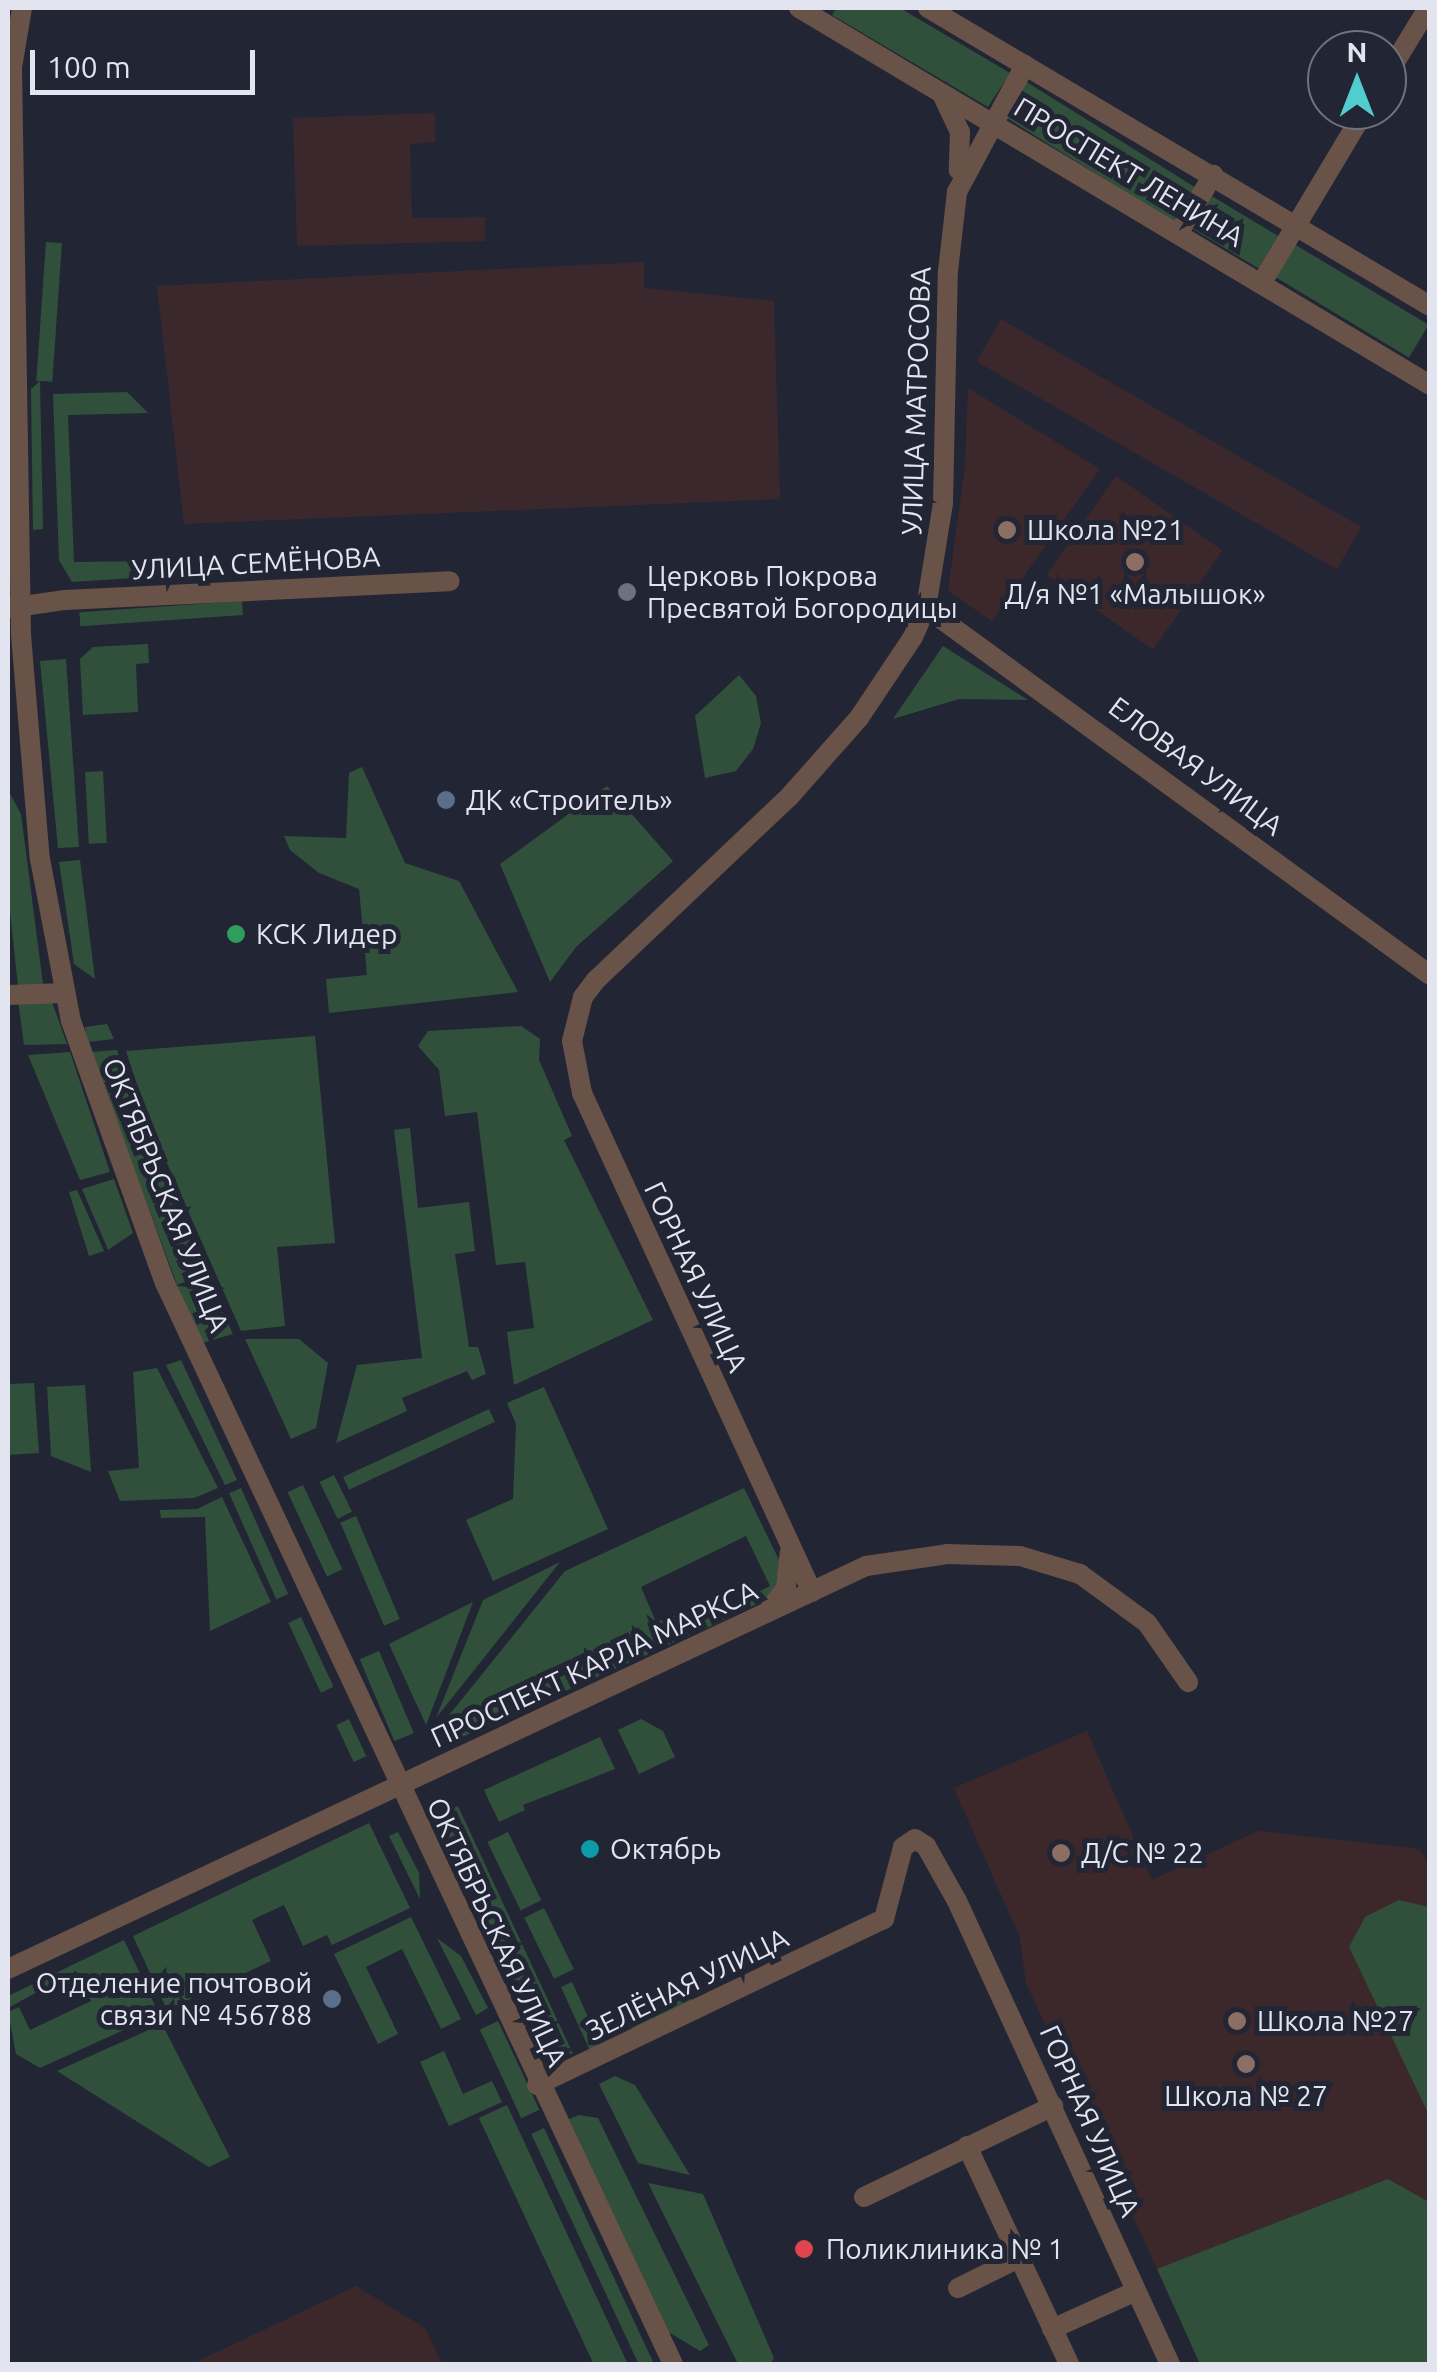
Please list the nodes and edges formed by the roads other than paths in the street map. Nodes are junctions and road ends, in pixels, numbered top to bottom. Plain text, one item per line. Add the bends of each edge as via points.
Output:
1 (22, 8) edge
2 (928, 8) edge
3 (1428, 8) edge
4 (812, 11) edge
5 (1407, 42) edge
6 (1025, 66) junction
7 (940, 91) junction
8 (992, 122) junction
9 (1354, 130) edge
10 (1213, 174) junction
11 (958, 192) junction
12 (1295, 226) junction
13 (1178, 234) junction
14 (1261, 284) junction
15 (1430, 306) edge
16 (1430, 384) edge
17 (450, 581) dead end
18 (14, 599) edge
19 (926, 608) junction
20 (1430, 975) edge
21 (596, 980) joint
22 (8, 994) edge
23 (64, 994) junction
24 (788, 1540) junction
25 (812, 1592) junction
26 (764, 1616) junction
27 (1188, 1682) dead end
28 (399, 1784) junction
29 (859, 1932) joint
30 (8, 1969) edge
31 (538, 2086) junction
32 (1053, 2106) junction
33 (967, 2146) junction
34 (864, 2197) dead end
35 (1019, 2258) junction
36 (958, 2288) dead end
37 (1136, 2291) junction
38 (1052, 2329) junction
39 (673, 2364) edge
40 (1069, 2364) edge
41 (1170, 2364) edge

1 - 18 street, ОКТЯБРЬСКАЯ УЛИЦА via 12,68
2 - 6 street, ПРОСПЕКТ ЛЕНИНА
3 - 5 street
4 - 7 street, ПРОСПЕКТ ЛЕНИНА
6 - 8 street, УЛИЦА МАТРОСОВА
6 - 10 street, ПРОСПЕКТ ЛЕНИНА
7 - 8 street, ПРОСПЕКТ ЛЕНИНА
7 - 11 street via 960,132
8 - 11 street, УЛИЦА МАТРОСОВА
8 - 13 street, ПРОСПЕКТ ЛЕНИНА
9 - 12 street
10 - 12 street, ПРОСПЕКТ ЛЕНИНА
10 - 13 street
11 - 19 street, УЛИЦА МАТРОСОВА via 948,271 944,498
12 - 14 street
12 - 15 street, ПРОСПЕКТ ЛЕНИНА
13 - 14 street, ПРОСПЕКТ ЛЕНИНА
14 - 16 street, ПРОСПЕКТ ЛЕНИНА
17 - 18 street, УЛИЦА СЕМЁНОВА
18 - 23 street, ОКТЯБРЬСКАЯ УЛИЦА via 40,859
19 - 20 street, ЕЛОВАЯ УЛИЦА
19 - 21 street, УЛИЦА МАТРОСОВА via 900,661 824,757
21 - 24 street, ГОРНАЯ УЛИЦА via 583,997 572,1042 582,1093
22 - 23 street
23 - 28 street, ОКТЯБРЬСКАЯ УЛИЦА via 166,1282
24 - 25 street, ГОРНАЯ УЛИЦА
24 - 26 street via 791,1573
25 - 26 street, ПРОСПЕКТ КАРЛА МАРКСА
25 - 27 street, ПРОСПЕКТ КАРЛА МАРКСА via 866,1566 947,1554 1020,1556 1080,1574 1147,1623
26 - 28 street, ПРОСПЕКТ КАРЛА МАРКСА
28 - 30 street, ПРОСПЕКТ КАРЛА МАРКСА
28 - 31 street, ОКТЯБРЬСКАЯ УЛИЦА
29 - 31 street, ЗЕЛЁНАЯ УЛИЦА
29 - 32 street, ГОРНАЯ УЛИЦА via 884,1920 907,1841 926,1846
31 - 39 street, ОКТЯБРЬСКАЯ УЛИЦА
32 - 33 street
32 - 37 street, ГОРНАЯ УЛИЦА
33 - 34 street
33 - 35 street
35 - 36 street
35 - 38 street
37 - 38 street
37 - 41 street, ГОРНАЯ УЛИЦА
38 - 40 street

